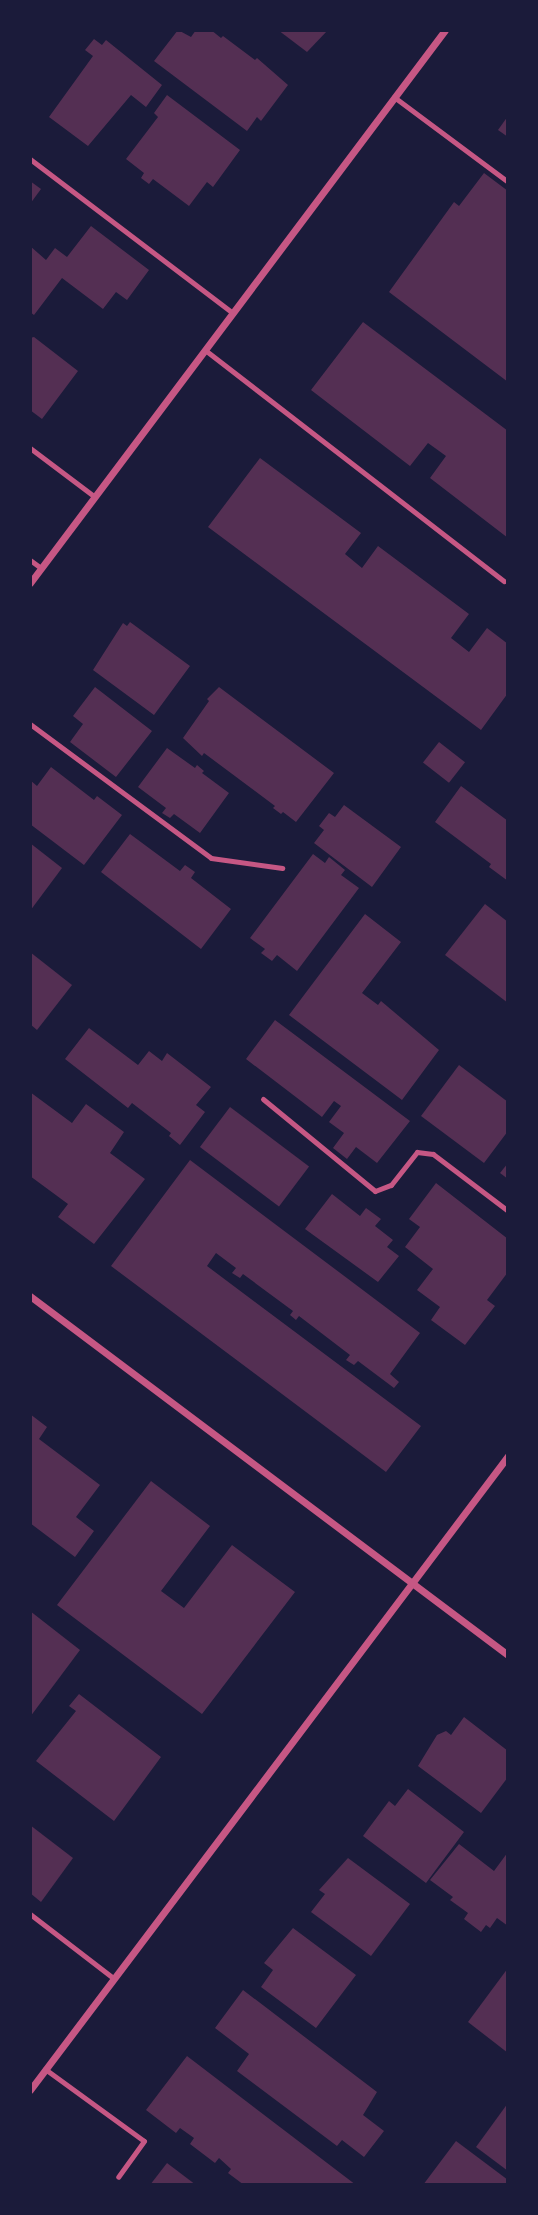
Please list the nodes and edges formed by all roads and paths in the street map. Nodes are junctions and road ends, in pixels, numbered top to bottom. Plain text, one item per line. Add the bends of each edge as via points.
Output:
1 (445, 30) edge
2 (394, 97) junction
3 (30, 159) edge
4 (508, 182) edge
5 (233, 313) junction
6 (205, 350) junction
7 (30, 448) edge
8 (95, 497) junction
9 (30, 560) edge
10 (41, 568) junction
11 (504, 581) dead end
12 (30, 583) edge
13 (30, 724) edge
14 (282, 868) dead end
15 (263, 1099) dead end
16 (508, 1211) edge
17 (30, 1296) edge
18 (508, 1456) edge
19 (412, 1581) junction
20 (508, 1654) edge
21 (30, 1914) edge
22 (113, 1979) junction
23 (45, 2070) junction
24 (30, 2090) edge
25 (118, 2177) dead end

1 - 2 street
2 - 4 lane
2 - 5 street
3 - 5 lane
5 - 6 street
6 - 8 street
6 - 11 lane
7 - 8 lane
8 - 10 street
9 - 10 lane
10 - 12 street
13 - 14 lane via 211,858
15 - 16 lane via 375,1191 391,1185 417,1152 433,1154
17 - 19 street
18 - 19 street
19 - 20 street
19 - 22 street
21 - 22 lane
22 - 23 street
23 - 24 street
23 - 25 lane via 144,2141

